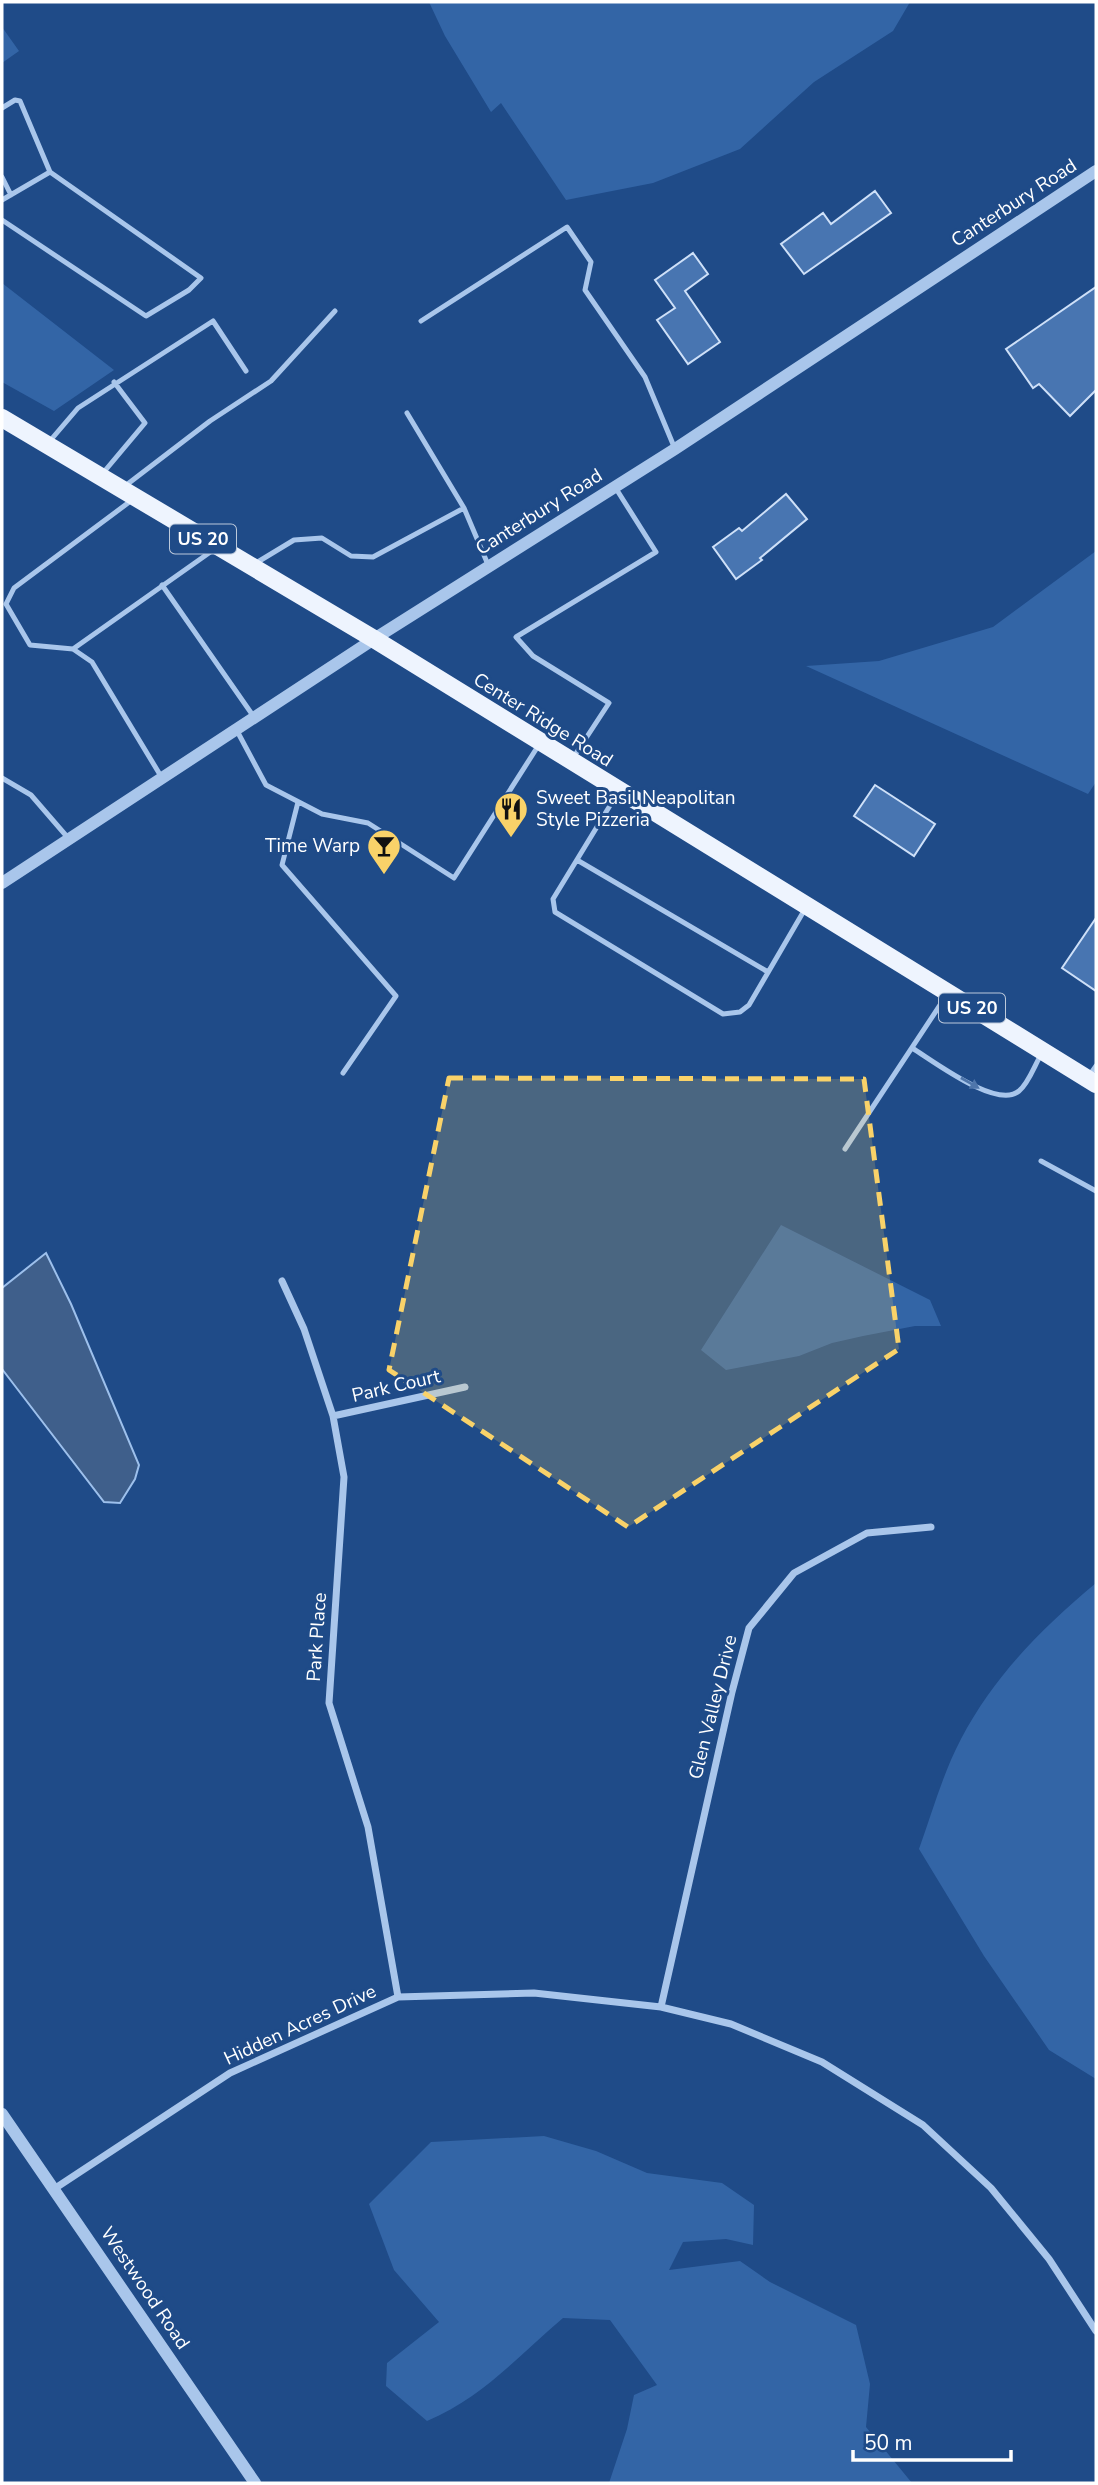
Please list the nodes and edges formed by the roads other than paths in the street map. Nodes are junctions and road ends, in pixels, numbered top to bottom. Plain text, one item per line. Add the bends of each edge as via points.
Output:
1 (2, 108) edge
2 (50, 172) junction
3 (1096, 172) edge
4 (2, 177) edge
5 (11, 195) junction
6 (2, 201) edge
7 (2, 220) edge
8 (335, 311) dead end
9 (421, 321) dead end
10 (246, 371) dead end
11 (114, 382) junction
12 (407, 413) dead end
13 (2, 418) edge
14 (47, 445) junction
15 (675, 449) junction
16 (98, 478) junction
17 (615, 487) junction
18 (127, 494) junction
19 (464, 508) junction
20 (218, 547) junction
21 (250, 566) junction
22 (489, 567) junction
23 (162, 585) junction
24 (374, 639) junction
25 (73, 649) junction
26 (254, 717) junction
27 (236, 729) junction
28 (540, 743) junction
29 (571, 762) junction
30 (2, 778) edge
31 (162, 778) junction
32 (618, 791) junction
33 (299, 802) junction
34 (69, 839) junction
35 (577, 860) junction
36 (2, 883) edge
37 (806, 906) junction
38 (768, 972) junction
39 (948, 993) junction
40 (912, 1048) junction
41 (1043, 1051) junction
42 (344, 1073) dead end
43 (1093, 1076) edge
44 (845, 1149) dead end
45 (1041, 1161) dead end
46 (1096, 1191) edge
47 (282, 1281) dead end
48 (465, 1387) dead end
49 (333, 1416) junction
50 (931, 1527) dead end
51 (398, 1997) junction
52 (661, 2007) junction
53 (2, 2114) edge
54 (54, 2189) junction
55 (1096, 2331) edge
56 (256, 2483) edge

1 - 2 lane via 20,101
2 - 5 lane
2 - 7 lane via 201,278 146,316
3 - 15 street, Canterbury Road
4 - 5 lane
5 - 6 lane
8 - 18 lane via 271,380 210,421
9 - 15 lane via 567,227 591,262 585,290 645,377
10 - 11 lane via 213,321
11 - 14 lane via 78,408
11 - 16 lane via 145,423
12 - 19 lane
13 - 14 main road, Center Ridge Road / US 20
14 - 16 main road, Center Ridge Road / US 20
15 - 17 street, Canterbury Road
16 - 18 main road, Center Ridge Road / US 20
17 - 22 street, Canterbury Road
17 - 29 lane via 656,552 516,637 533,656 609,703
18 - 20 main road, Center Ridge Road / US 20
18 - 25 lane via 14,588 6,604 30,645
19 - 21 lane via 373,557 351,556 321,538 294,540
19 - 22 lane
20 - 21 main road, Center Ridge Road / US 20
20 - 23 lane
21 - 24 main road, Center Ridge Road / US 20
22 - 24 street, Canterbury Road
23 - 25 lane
23 - 26 lane
24 - 26 street, Canterbury Road
24 - 28 main road, Center Ridge Road / US 20
25 - 31 lane via 92,662
26 - 27 street, Canterbury Road
27 - 31 street, Canterbury Road
27 - 33 lane via 267,785
28 - 29 main road, Center Ridge Road / US 20
28 - 33 lane via 454,878 368,823 322,814
29 - 32 main road, Center Ridge Road / US 20
30 - 34 lane via 30,795
31 - 34 street, Canterbury Road
32 - 35 lane
32 - 37 main road, Center Ridge Road / US 20
33 - 42 lane via 282,864 396,996
34 - 36 street, Canterbury Road
35 - 38 lane
35 - 38 lane via 553,899 555,912 723,1014 740,1012 749,1005
37 - 38 lane
37 - 39 main road, Center Ridge Road / US 20
39 - 40 lane
39 - 41 main road, Center Ridge Road / US 20
40 -> 41 lane via 978,1088 1007,1096 1019,1091
40 - 44 lane
41 - 43 main road, Center Ridge Road / US 20
45 - 46 lane
47 - 49 street, Park Place via 304,1329
48 - 49 street, Park Court
49 - 51 street, Park Place via 344,1477 329,1703 368,1826
50 - 52 street, Glen Valley Drive via 867,1534 794,1573 749,1628
51 - 52 street, Hidden Acres Drive via 534,1993
51 - 54 street, Hidden Acres Drive via 230,2073
52 - 55 street, Hidden Acres Drive via 731,2024 822,2062 923,2125 991,2188 1049,2259
53 - 54 street, Westwood Road
54 - 56 street, Westwood Road

